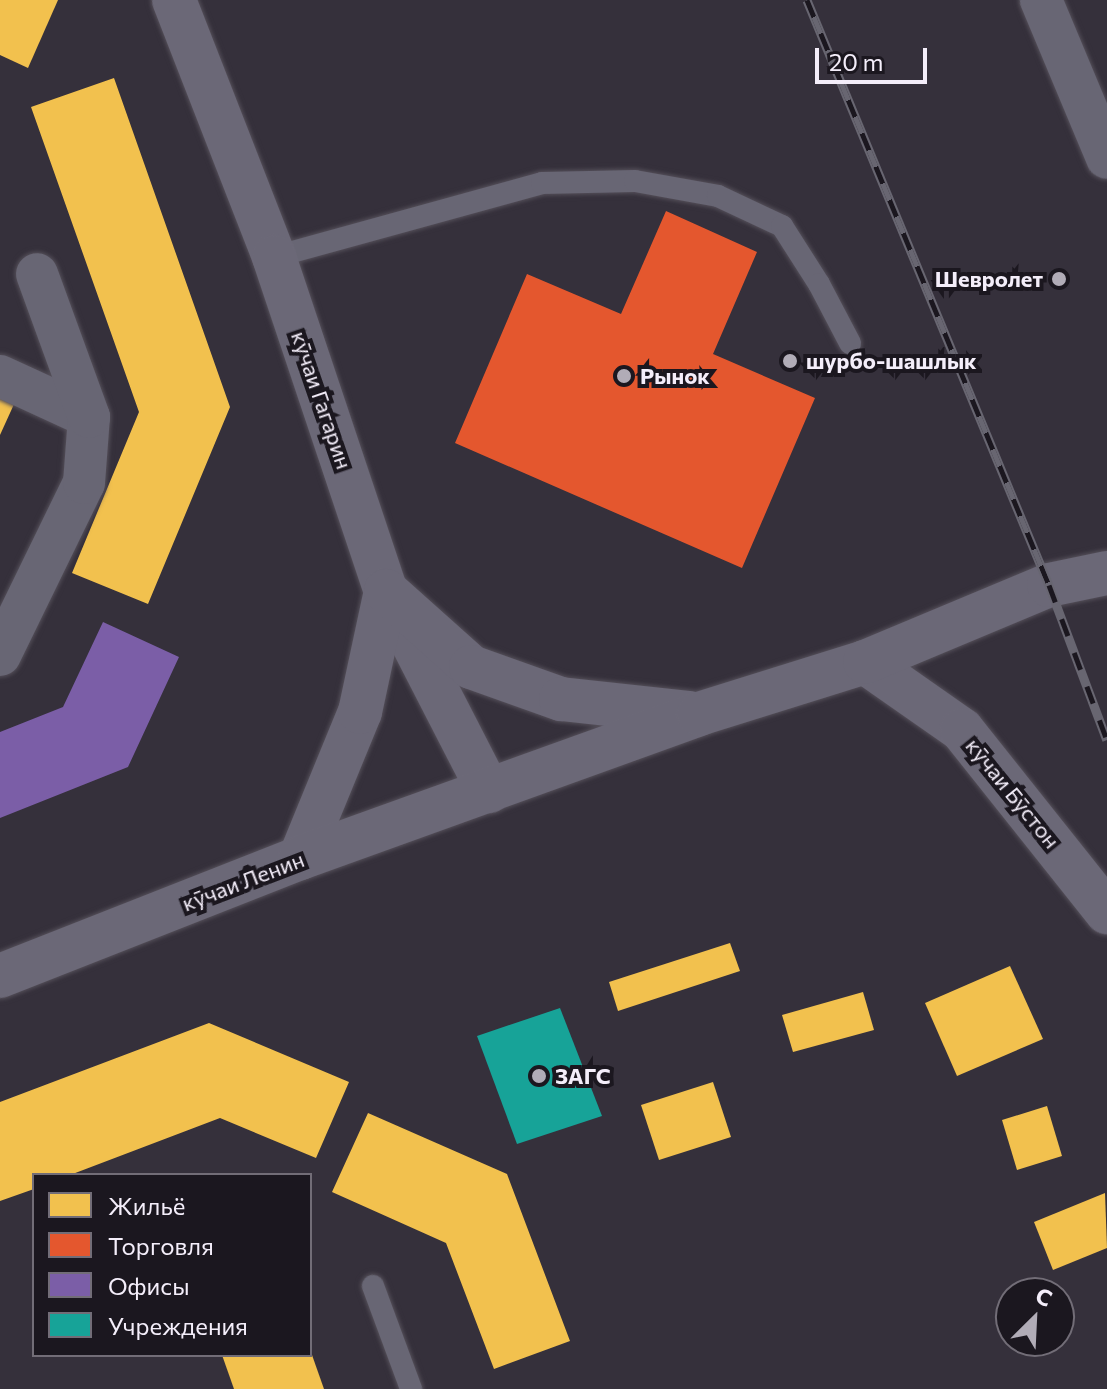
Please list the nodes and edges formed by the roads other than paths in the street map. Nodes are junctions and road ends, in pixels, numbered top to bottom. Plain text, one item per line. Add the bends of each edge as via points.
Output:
1 (174, 0) edge
2 (1041, 0) edge
3 (1107, 158) edge
4 (274, 257) junction
5 (37, 274) dead end
6 (850, 343) dead end
7 (0, 376) edge
8 (89, 417) junction
9 (1107, 548) edge
10 (1107, 573) edge
11 (1049, 585) junction
12 (386, 591) junction
13 (0, 655) edge
14 (865, 662) junction
15 (699, 714) junction
16 (489, 791) junction
17 (300, 858) junction
18 (1107, 912) edge
19 (0, 976) edge
20 (373, 1286) dead end
21 (411, 1389) edge

1 - 4 main road, кӯчаи Гагарин
2 - 3 street
4 - 6 lane via 542,183 635,181 718,196 782,226
4 - 12 main road, кӯчаи Гагарин
5 - 8 street
7 - 8 street
8 - 13 street via 84,483
9 - 11 main road
10 - 11 main road
11 - 14 main road, кӯчаи Ленин
12 - 15 main road via 471,667 561,699
12 - 16 main road, кӯчаи Гагарин
12 - 17 main road via 360,712
14 - 15 main road, кӯчаи Ленин
14 - 18 main road, кӯчаи Бӯстон via 962,730
15 - 16 main road, кӯчаи Ленин
16 - 17 main road, кӯчаи Ленин
17 - 19 main road, кӯчаи Ленин
20 - 21 lane

